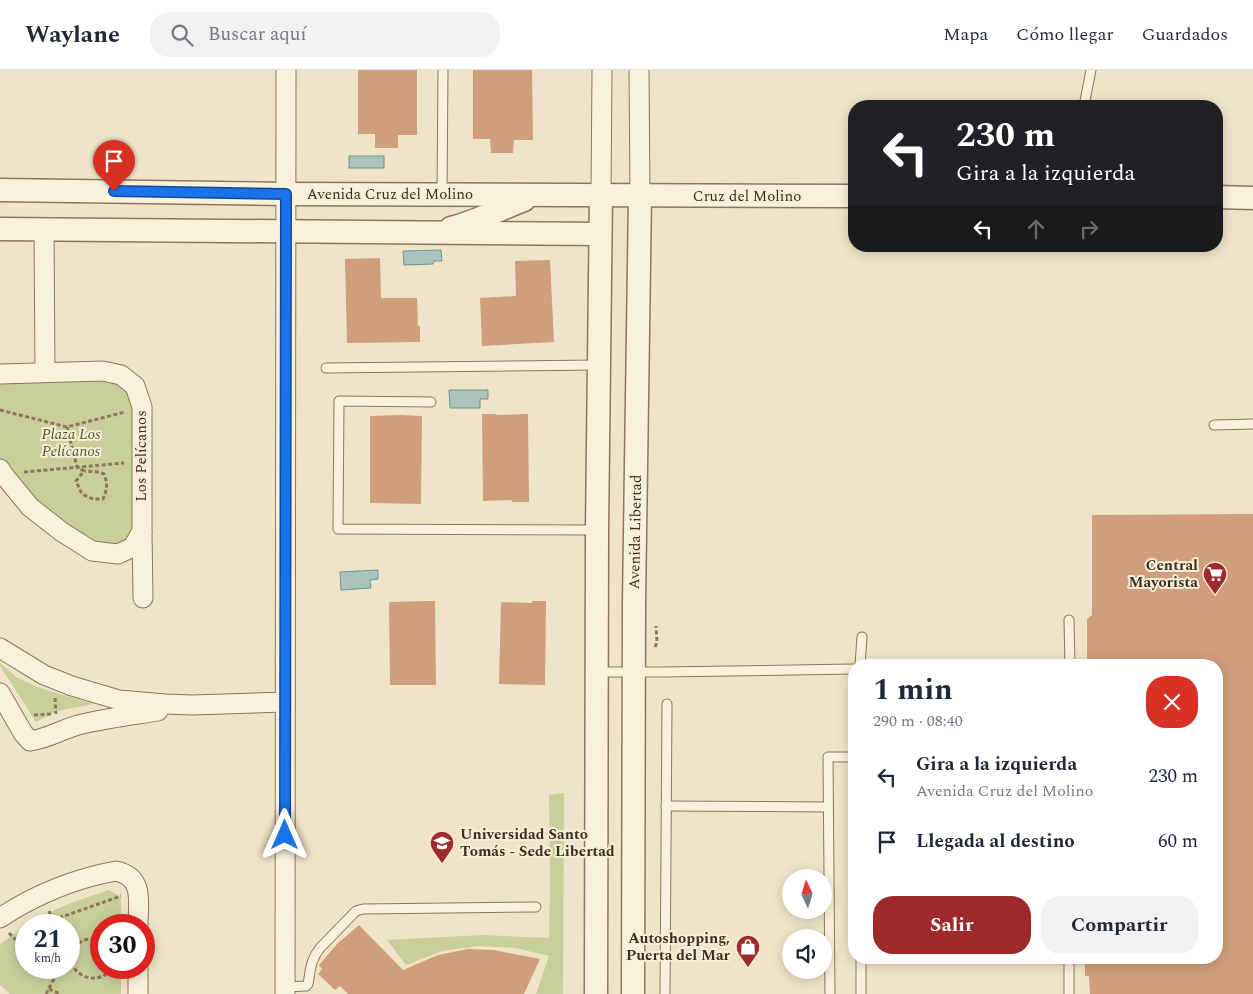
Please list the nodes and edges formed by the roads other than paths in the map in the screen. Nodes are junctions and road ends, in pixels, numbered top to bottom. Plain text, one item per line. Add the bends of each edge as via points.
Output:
1 (286, 70) edge
2 (443, 70) edge
3 (602, 70) edge
4 (639, 70) edge
5 (1091, 70) edge
6 (1085, 100) edge
7 (0, 190) edge
8 (286, 194) junction
9 (442, 194) junction
10 (540, 195) junction
11 (601, 195) junction
12 (640, 196) junction
13 (848, 196) edge
14 (1223, 197) edge
15 (1253, 198) edge
16 (0, 229) edge
17 (44, 230) junction
18 (286, 232) junction
19 (430, 233) junction
20 (600, 234) junction
21 (599, 365) junction
22 (326, 368) dead end
23 (45, 372) junction
24 (0, 374) edge
25 (431, 402) dead end
26 (1253, 424) edge
27 (1214, 425) dead end
28 (2, 471) edge
29 (597, 530) junction
30 (142, 531) junction
31 (143, 598) dead end
32 (1070, 620) dead end
33 (862, 637) dead end
34 (0, 648) edge
35 (860, 659) edge
36 (1070, 659) edge
37 (848, 669) edge
38 (598, 672) junction
39 (634, 672) junction
40 (0, 693) edge
41 (285, 702) junction
42 (667, 704) dead end
43 (192, 705) junction
44 (848, 756) edge
45 (666, 806) junction
46 (828, 807) junction
47 (536, 907) dead end
48 (138, 914) edge
49 (3, 924) edge
50 (861, 964) edge
51 (1069, 964) edge
52 (138, 979) edge
53 (285, 990) edge
54 (138, 994) edge
55 (596, 994) edge
56 (633, 994) edge
57 (665, 994) edge
58 (830, 994) edge
59 (861, 994) edge
60 (1069, 994) edge

1 - 8 street
2 - 9 lane
3 - 11 street
4 - 12 street, Avenida Libertad
5 - 6 lane
7 - 8 street, Avenida Cruz del Molino
8 - 9 street, Avenida Cruz del Molino
8 - 18 street
9 - 10 street, Avenida Cruz del Molino
10 - 11 street, Avenida Cruz del Molino
10 - 19 street, Avenida Cruz del Molino via 464,225
11 - 12 street, Avenida Cruz del Molino
11 - 20 street
12 - 13 street, Cruz del Molino
12 - 39 street, Avenida Libertad
14 - 15 street
16 - 17 street, Avenida Cruz del Molino
17 - 18 street, Avenida Cruz del Molino
17 - 23 street
18 - 19 street, Avenida Cruz del Molino
18 - 41 street
19 - 20 street, Avenida Cruz del Molino
20 - 21 street
21 - 22 lane
21 - 29 street
23 - 24 street, Los Pelícanos
23 - 30 street, Los Pelícanos via 103,371 121,375 135,386 142,407
25 - 29 lane via 339,401 338,529
26 - 27 lane
28 - 30 street via 30,507 92,551 118,554 133,547
29 - 38 street
30 - 31 street, Los Pelícanos
32 - 36 lane
33 - 35 lane
34 - 43 street via 44,675 118,700
37 - 39 lane
38 - 39 lane
38 - 55 street
39 - 56 street, Avenida Libertad
40 - 43 street via 30,741 81,724
41 - 43 street
41 - 53 street
42 - 45 lane
44 - 46 lane via 828,757
45 - 46 lane
45 - 57 lane
46 - 58 lane
47 - 53 lane via 356,911 315,955 308,984
48 - 49 street via 138,890 134,881 124,873 116,872 64,885 12,910
50 - 59 lane
51 - 60 lane
52 - 54 street

